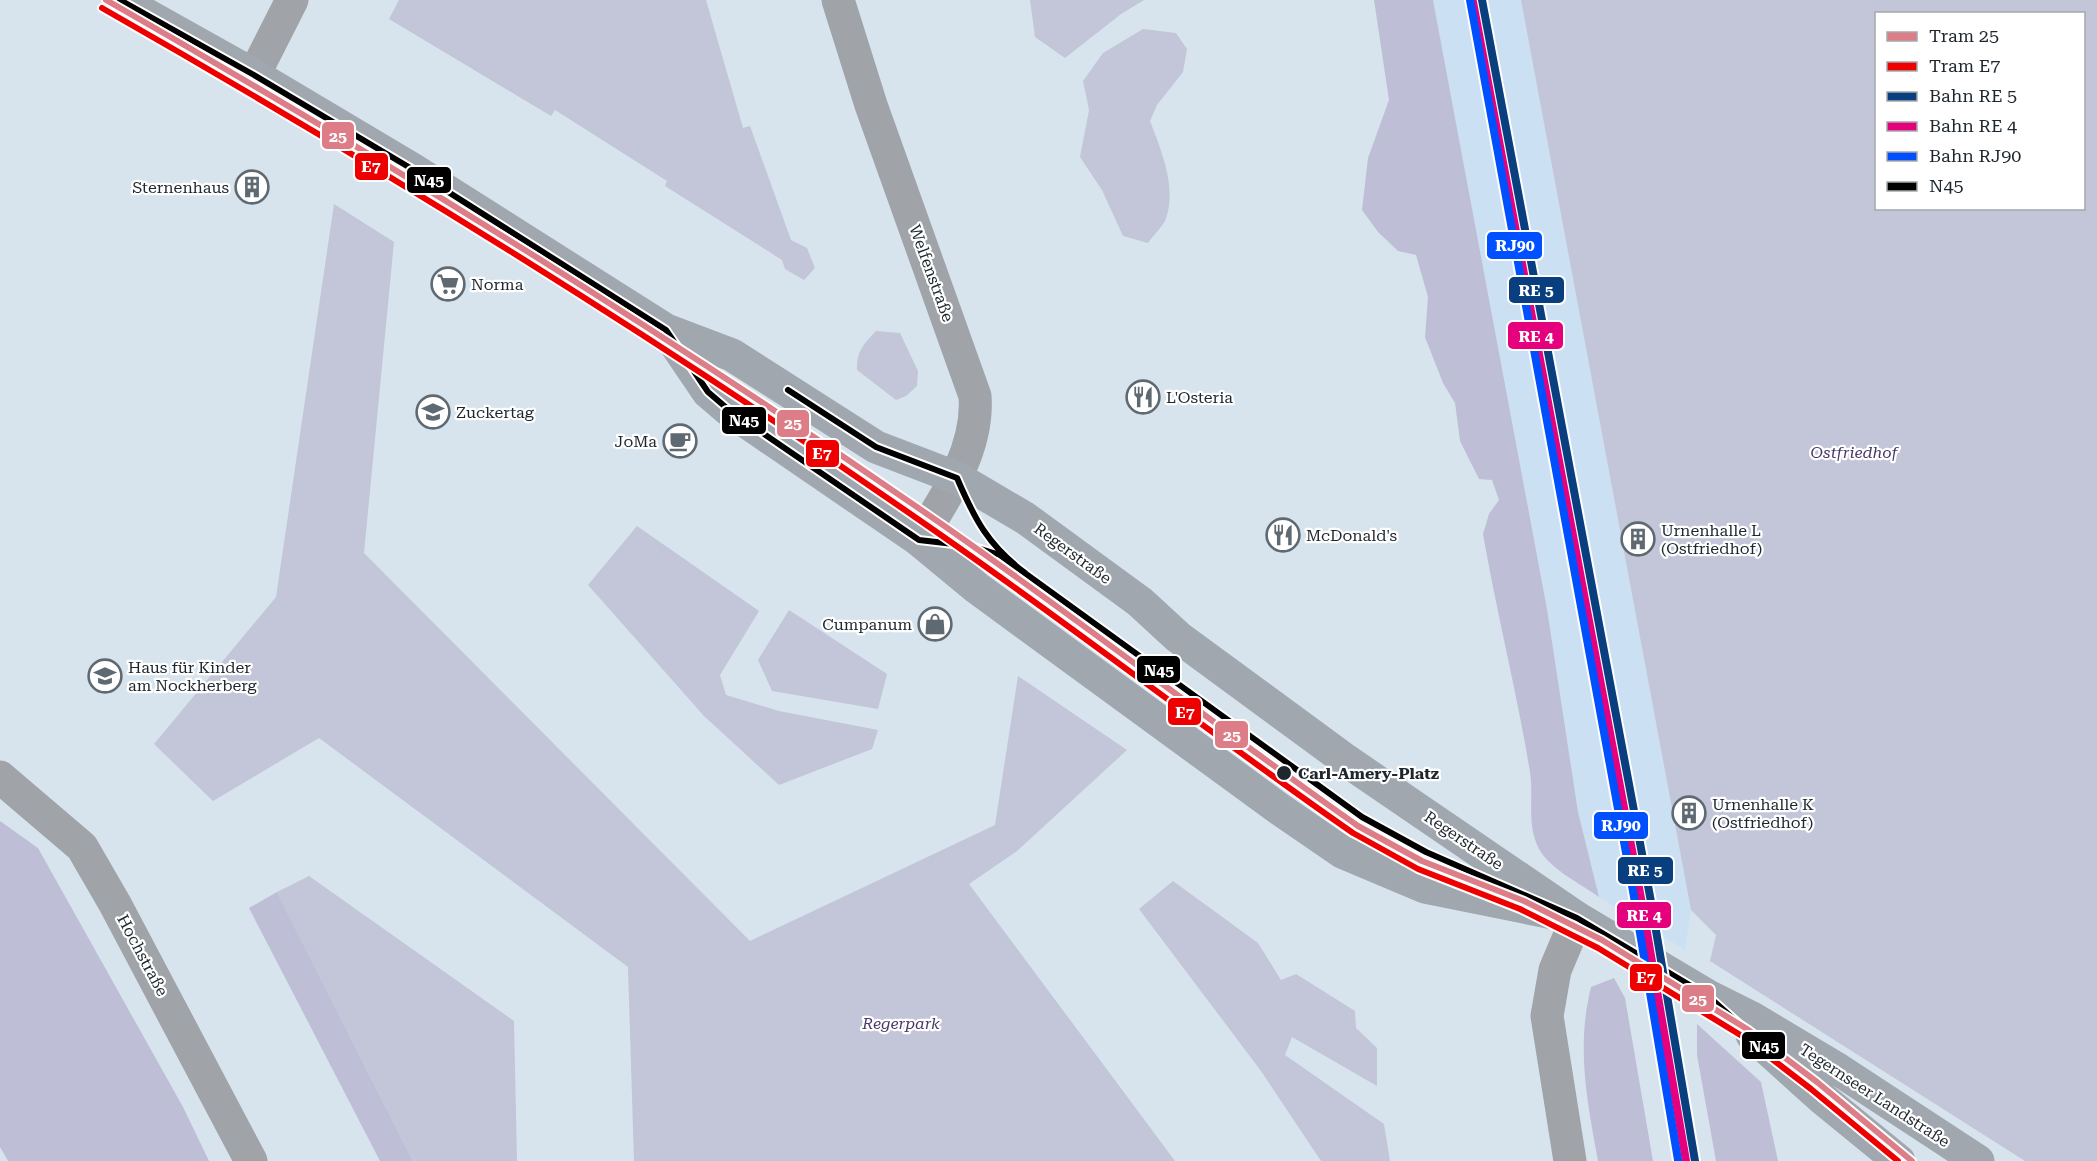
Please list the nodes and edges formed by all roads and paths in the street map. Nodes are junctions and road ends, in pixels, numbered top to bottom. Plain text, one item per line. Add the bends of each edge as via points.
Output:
1 (120, 0) edge
2 (292, 0) edge
3 (838, 0) edge
4 (254, 75) junction
5 (666, 330) junction
6 (957, 478) junction
7 (919, 540) junction
8 (0, 777) edge
9 (1589, 925) junction
10 (1698, 990) junction
11 (251, 1161) edge
12 (1570, 1161) edge
13 (1899, 1161) edge
14 (1978, 1161) edge

1 - 4 main road, Regerstraße
2 - 4 street
3 - 6 street, Welfenstraße via 871,105 975,396 976,415
4 - 5 main road, Regerstraße via 412,169
5 - 6 main road, Regerstraße via 732,355 876,447
5 - 7 main road, Regerstraße via 708,392 729,410
6 - 7 street, Welfenstraße
6 - 9 main road, Regerstraße via 1025,518 1329,748
7 - 9 main road, Regerstraße via 977,588 1342,852 1425,887
8 - 11 street, Hochstraße via 82,847
9 - 10 main road, Tegernseer Landstraße
9 - 12 street via 1555,970 1547,1016
10 - 13 main road, Tegernseer Landstraße
10 - 14 main road, Tegernseer Landstraße via 1839,1070

